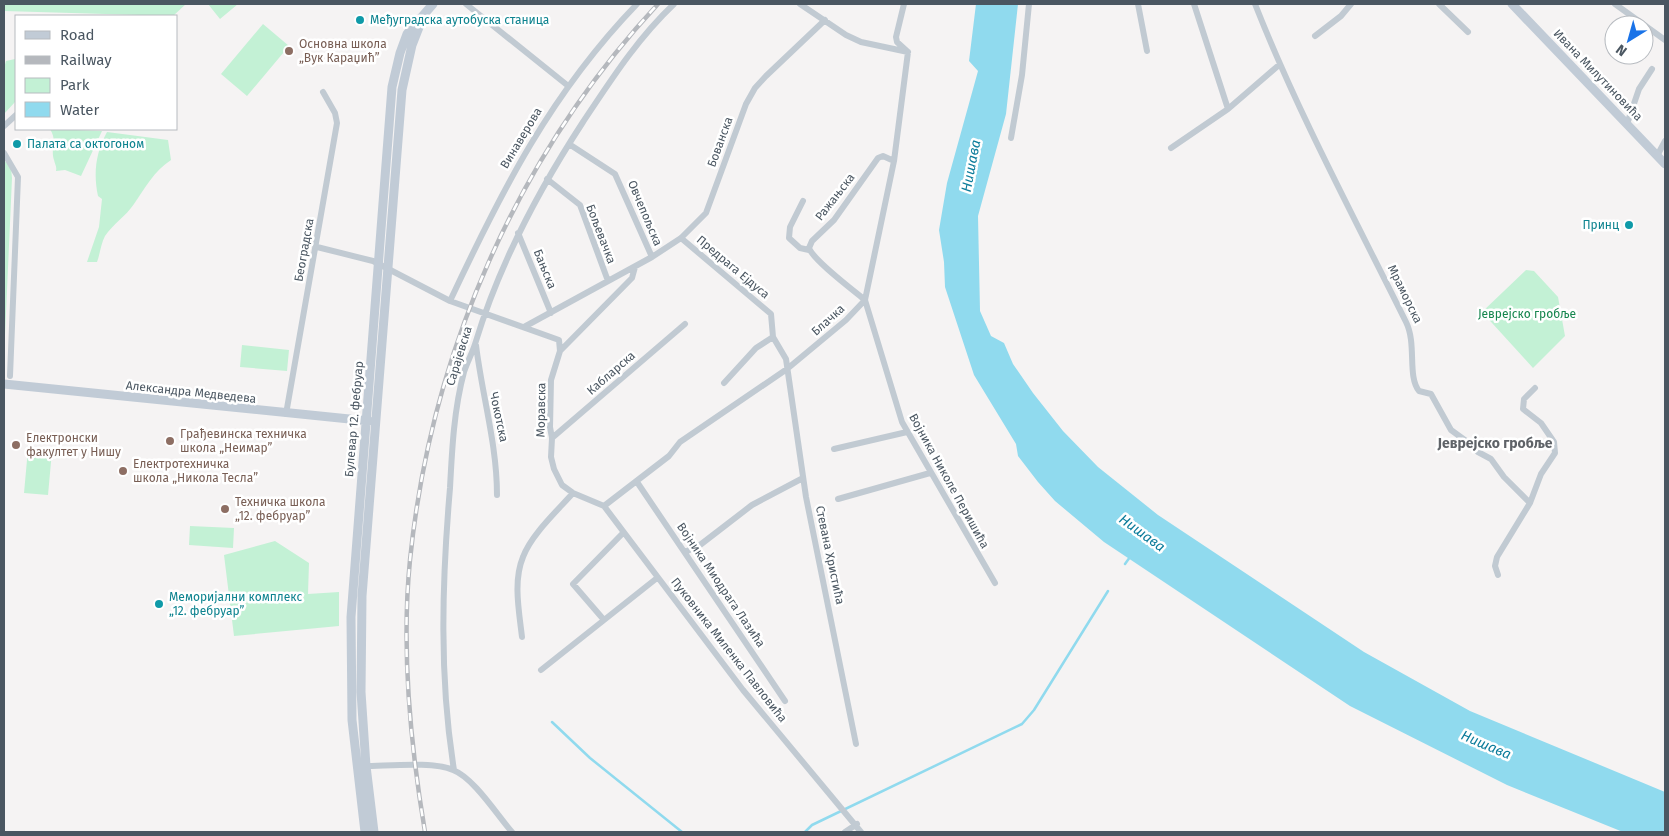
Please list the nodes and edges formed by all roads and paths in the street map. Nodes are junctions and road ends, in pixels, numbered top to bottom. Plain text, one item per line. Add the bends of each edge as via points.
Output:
1 (433, 4) edge
2 (466, 4) edge
3 (637, 4) edge
4 (674, 4) edge
5 (802, 4) edge
6 (904, 4) edge
7 (1029, 4) edge
8 (1138, 4) edge
9 (1194, 4) edge
10 (1255, 4) edge
11 (1351, 4) edge
12 (1439, 4) edge
13 (1512, 4) edge
14 (1615, 4) edge
15 (825, 20) junction
16 (1468, 32) dead end
17 (1315, 36) dead end
18 (1665, 40) edge
19 (1147, 51) dead end
20 (908, 52) junction
21 (1279, 65) junction
22 (1652, 69) dead end
23 (567, 85) junction
24 (323, 92) dead end
25 (1228, 109) junction
26 (15, 116) edge
27 (1627, 124) junction
28 (4, 126) edge
29 (1011, 138) dead end
30 (1665, 141) edge
31 (568, 144) junction
32 (1171, 148) dead end
33 (4, 154) edge
34 (1657, 156) junction
35 (894, 161) junction
36 (1665, 164) edge
37 (547, 179) junction
38 (803, 201) dead end
39 (518, 233) junction
40 (680, 238) junction
41 (317, 247) junction
42 (809, 250) junction
43 (652, 257) junction
44 (383, 267) junction
45 (635, 267) junction
46 (608, 281) junction
47 (865, 300) junction
48 (450, 301) junction
49 (484, 312) junction
50 (551, 313) junction
51 (685, 324) dead end
52 (524, 328) junction
53 (773, 337) junction
54 (475, 344) junction
55 (560, 351) junction
56 (787, 369) junction
57 (10, 376) dead end
58 (4, 384) edge
59 (724, 384) dead end
60 (1535, 388) dead end
61 (286, 414) junction
62 (365, 421) junction
63 (375, 422) junction
64 (907, 432) junction
65 (552, 438) junction
66 (834, 449) dead end
67 (930, 473) junction
68 (803, 478) junction
69 (637, 482) junction
70 (573, 493) junction
71 (497, 495) dead end
72 (838, 499) dead end
73 (1530, 502) junction
74 (604, 506) junction
75 (624, 533) junction
76 (685, 552) junction
77 (1498, 575) dead end
78 (657, 578) junction
79 (995, 583) dead end
80 (604, 620) junction
81 (522, 637) dead end
82 (541, 670) dead end
83 (785, 701) dead end
84 (856, 744) dead end
85 (356, 766) junction
86 (366, 766) junction
87 (454, 770) junction
88 (857, 824) junction
89 (365, 832) edge
90 (374, 832) edge
91 (512, 832) edge
92 (845, 832) edge
93 (862, 832) edge

1 - 44 main road, Булевар 12. фебруар via 407,34 392,87
2 - 23 street
3 - 23 street, Винаверова via 606,36
4 - 31 street, Сарајевска via 636,44
5 - 15 street
6 - 20 street via 896,37
7 - 29 street via 1022,75
8 - 19 street
9 - 25 street
10 - 21 street
11 - 17 street
12 - 16 street
13 - 27 main road, Ивана Милутиновића
14 - 18 street
15 - 20 street via 861,42
15 - 40 street, Бованска via 755,88 746,104 706,213
20 - 35 street
21 - 25 street
21 - 73 street, Мраморска via 1412,334 1414,384 1419,391 1426,391 1434,397 1442,417 1455,434 1491,459
22 - 27 street via 1639,89
23 - 48 street, Винаверова via 491,213
24 - 41 street, Београдска via 337,123
25 - 32 street
26 - 28 street
27 - 34 main road, Ивана Милутиновића
30 - 34 street
31 - 37 street, Сарајевска
31 - 43 street, Овчепољска via 615,174
33 - 57 street via 18,178
34 - 36 main road, Ивана Милутиновића
35 - 42 street, Ражањска via 883,156 878,158 834,220 812,241
35 - 47 street
37 - 39 street, Сарајевска
37 - 46 street, Бољевачка via 580,206
38 - 42 street via 790,227 789,238 800,248
39 - 49 street, Сарајевска
39 - 50 street, Бањска
40 - 43 street, Бованска
40 - 53 street, Предрага Ејдуса via 769,312
41 - 44 street
41 - 61 street, Београдска
42 - 47 street
43 - 45 street, Бованска
44 - 48 street
44 - 62 main road, Булевар 12. фебруар
44 - 63 main road, Булевар 12. фебруар
45 - 46 street, Бованска
45 - 55 street, Бованска via 632,278
46 - 50 street, Бованска
47 - 56 street, Блачка
47 - 64 street, Војника Николе Перишића
48 - 49 street
49 - 52 street
49 - 54 street, Сарајевска
50 - 52 street, Бованска
51 - 65 street, Кабларска
52 - 55 street via 556,338
53 - 56 street, Предрага Ејдуса via 786,359
53 - 59 street via 756,348
54 - 71 street, Чокотска via 494,446
54 - 87 street, Сарајевска via 464,370 459,394 447,522 443,630
55 - 65 street, Моравска via 552,380
56 - 68 street, Стевана Христића
56 - 69 street, Блачка via 680,442 669,456
58 - 61 main road, Александра Медведева
60 - 73 street via 1524,398 1524,409 1541,423 1556,448
61 - 62 main road, Александра Медведева
62 - 63 main road, Александра Медведева
62 - 85 main road, Булевар 12. фебруар via 351,626 350,692
63 - 86 main road, Булевар 12. фебруар via 360,660
64 - 66 street
64 - 67 street, Војника Николе Перишића
65 - 70 street, Моравска via 554,469 562,485
67 - 72 street
67 - 79 street, Војника Николе Перишића
68 - 76 street via 752,505 700,545
68 - 84 street, Стевана Христића
69 - 74 street, Блачка
69 - 76 street, Војника Миодрага Лазића
70 - 74 street, Моравска
70 - 81 street via 540,530 523,556 517,590
73 - 77 street via 1497,557
74 - 75 street, Пуковника Миленка Павловића
75 - 78 street, Пуковника Миленка Павловића
75 - 80 street via 573,584
76 - 83 street, Војника Миодрага Лазића
78 - 80 street
78 - 88 street, Пуковника Миленка Павловића via 742,690
80 - 82 street
85 - 86 street
85 - 89 main road, Булевар 12. фебруар
86 - 87 street via 440,766
86 - 90 main road, Булевар 12. фебруар
87 - 91 street via 476,789
88 - 92 street
88 - 93 street, Пуковника Миленка Павловића

